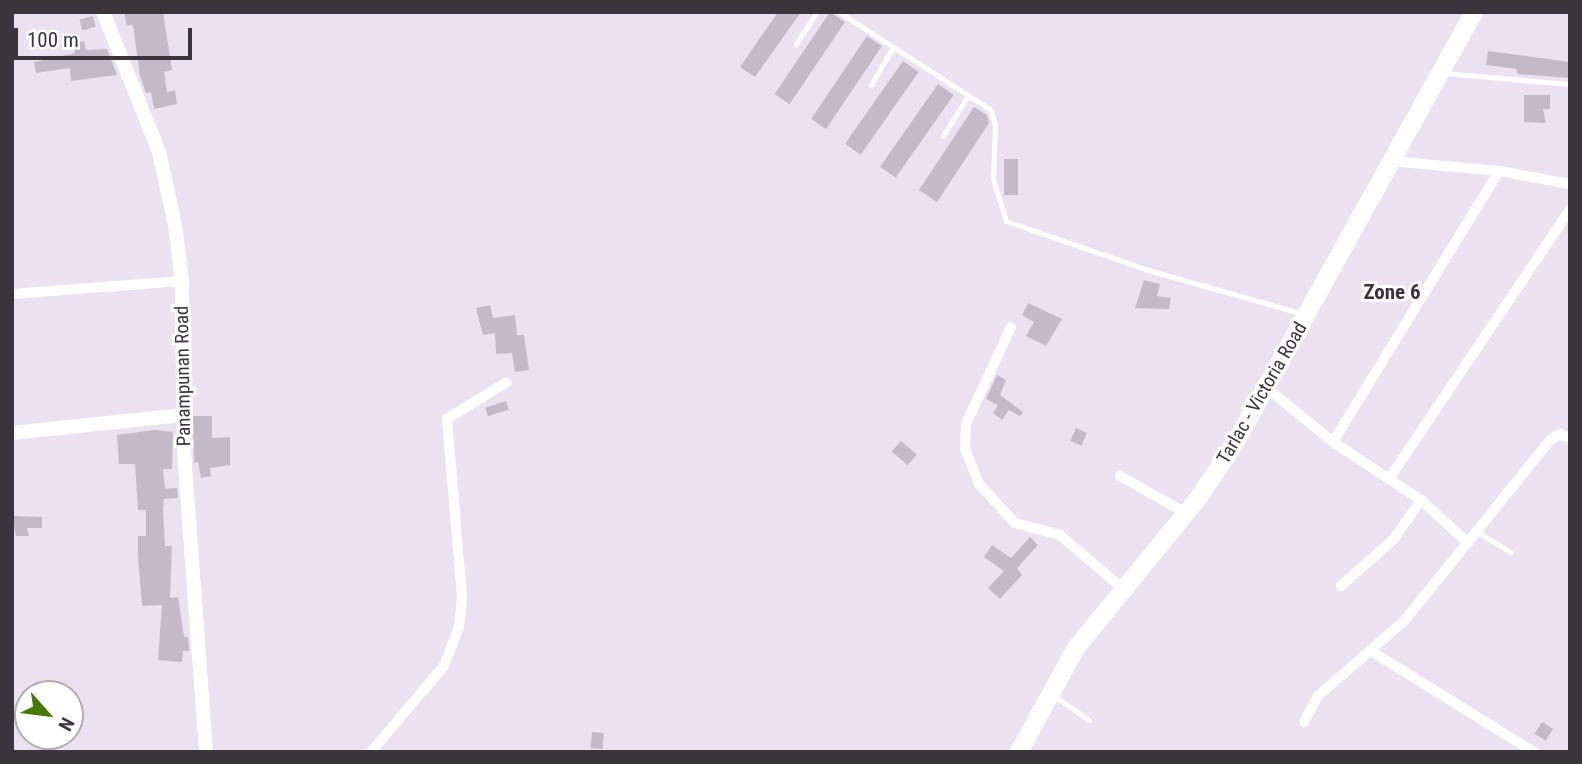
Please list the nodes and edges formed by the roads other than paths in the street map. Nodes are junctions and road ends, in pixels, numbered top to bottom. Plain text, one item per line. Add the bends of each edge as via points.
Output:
1 (103, 12) edge
2 (817, 12) edge
3 (839, 12) edge
4 (1474, 12) edge
5 (796, 44) dead end
6 (892, 49) junction
7 (1440, 72) junction
8 (1570, 84) edge
9 (871, 85) dead end
10 (967, 97) junction
11 (943, 136) dead end
12 (1391, 161) junction
13 (1499, 171) junction
14 (1570, 184) edge
15 (1570, 210) edge
16 (182, 281) junction
17 (12, 294) edge
18 (1306, 315) junction
19 (1011, 327) dead end
20 (507, 382) dead end
21 (1267, 388) junction
22 (183, 415) junction
23 (12, 433) edge
24 (1570, 438) edge
25 (1333, 442) junction
26 (1120, 476) dead end
27 (1389, 478) junction
28 (1420, 500) junction
29 (1186, 513) junction
30 (1477, 532) junction
31 (1468, 543) junction
32 (1510, 552) dead end
33 (1341, 586) dead end
34 (1122, 588) junction
35 (1371, 651) junction
36 (1048, 692) junction
37 (1088, 720) dead end
38 (1304, 722) dead end
39 (206, 752) edge
40 (370, 752) edge
41 (1019, 752) edge
42 (1534, 752) edge

1 - 16 street, Panampunan Road via 159,152
2 - 5 lane
3 - 6 lane
4 - 7 main road, Tarlac - Victoria Road
6 - 9 lane
6 - 10 lane
7 - 8 lane
7 - 12 main road, Tarlac - Victoria Road
10 - 11 lane
10 - 18 lane via 995,116 993,179 1006,221 1147,270
12 - 13 street
12 - 18 main road, Tarlac - Victoria Road
13 - 14 street
13 - 25 street
15 - 27 street
16 - 17 street
16 - 22 street, Panampunan Road
18 - 21 main road, Tarlac - Victoria Road
19 - 34 street via 966,424 965,449 979,484 1015,523 1060,535
20 - 40 street via 447,419 462,597 459,627 444,666
21 - 25 street
21 - 29 main road, Tarlac - Victoria Road via 1216,474
22 - 23 street
22 - 39 street, Panampunan Road
24 - 30 street via 1560,434 1550,440
25 - 27 street
26 - 29 street
27 - 28 street
28 - 31 street
28 - 33 street via 1393,540
29 - 34 main road, Tarlac - Victoria Road
30 - 31 street
30 - 32 lane
31 - 35 street via 1405,620
34 - 36 main road, Tarlac - Victoria Road
35 - 38 street via 1318,696
35 - 42 street
36 - 37 lane
36 - 41 main road, Tarlac - Victoria Road

